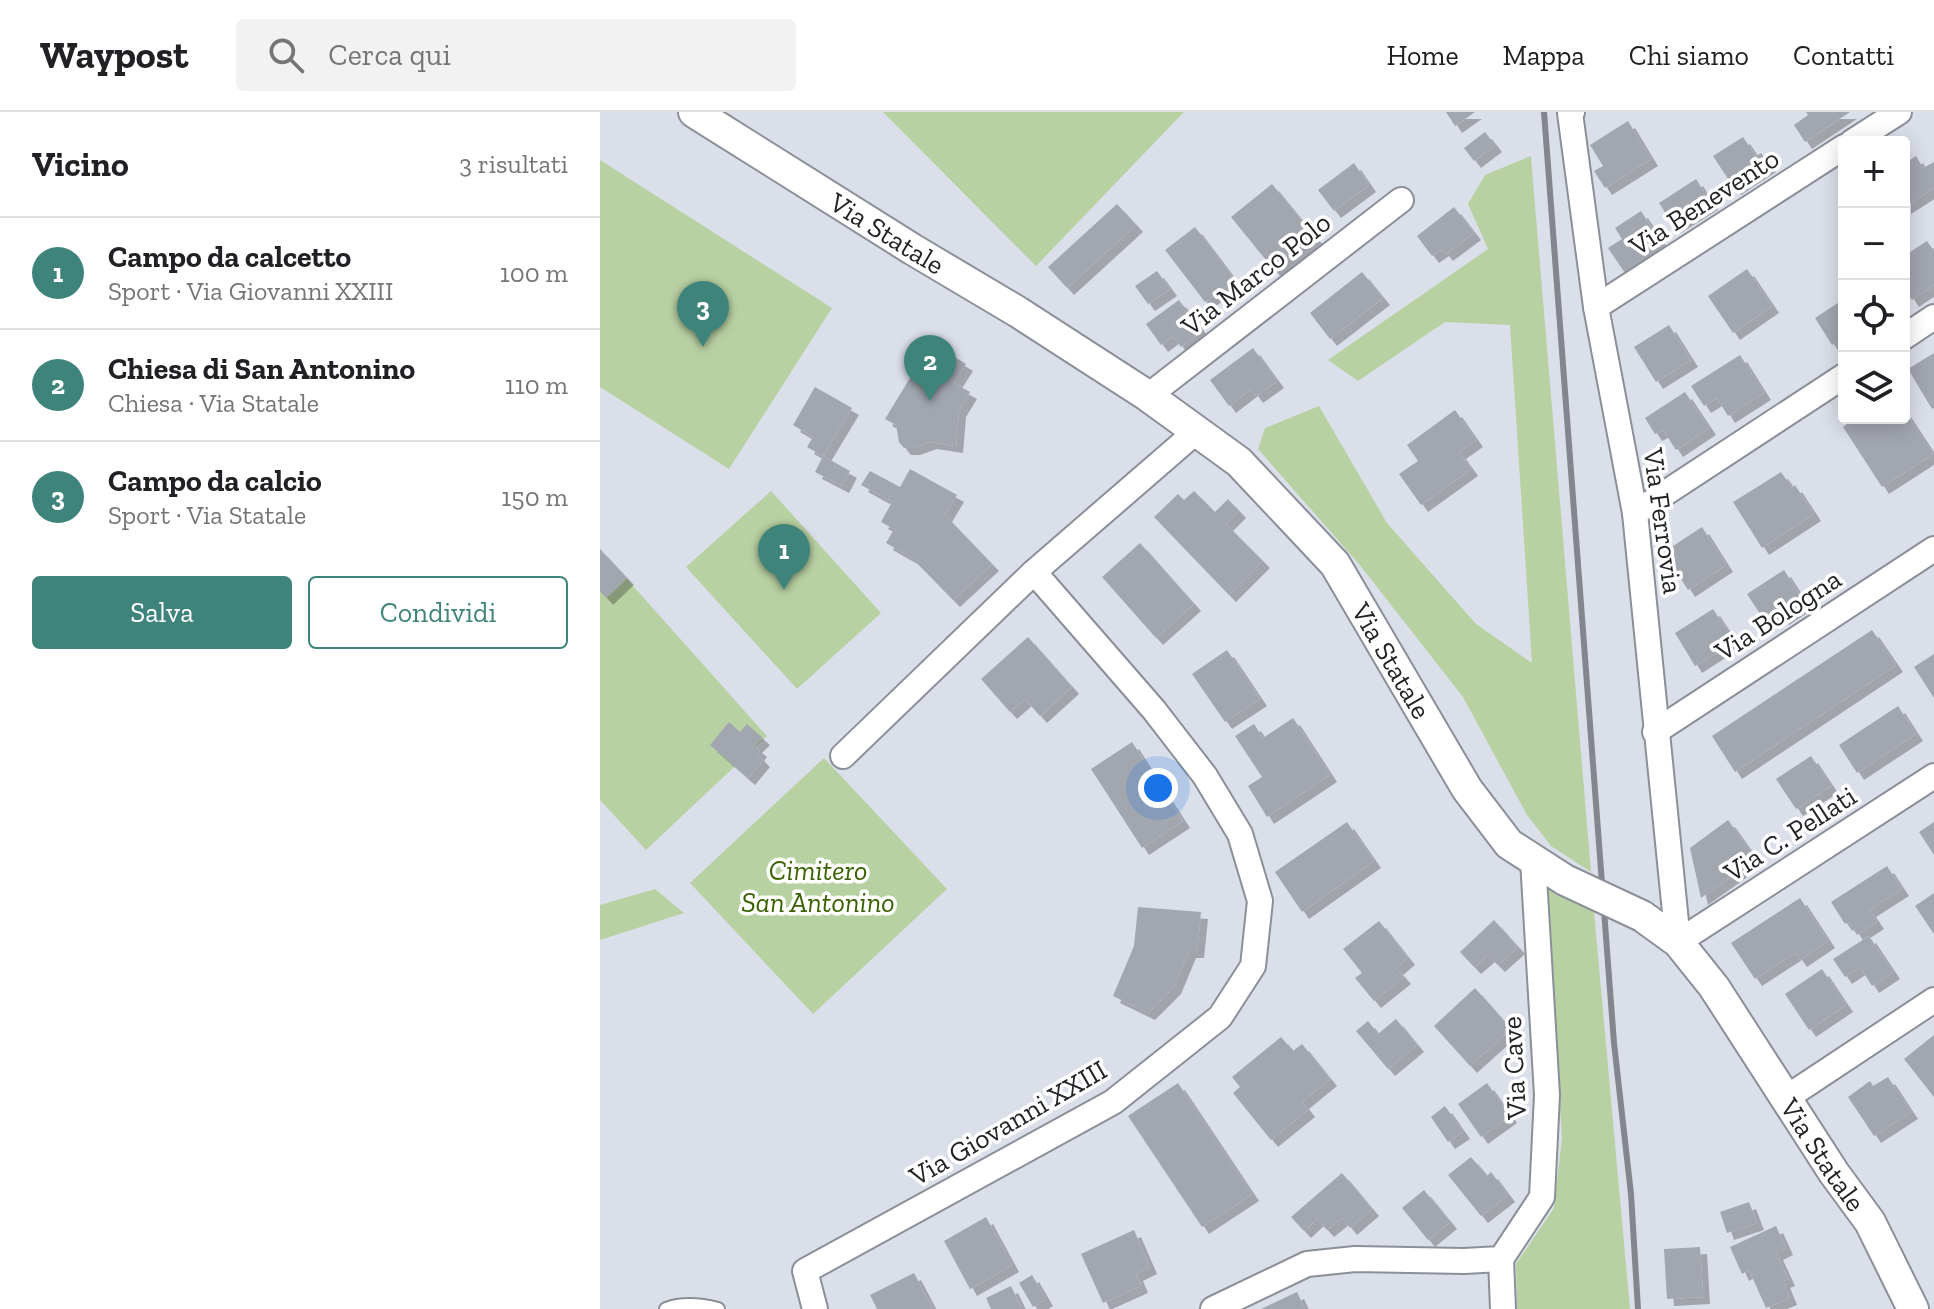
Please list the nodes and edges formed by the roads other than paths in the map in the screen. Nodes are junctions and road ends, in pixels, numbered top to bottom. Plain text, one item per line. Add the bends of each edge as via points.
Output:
1 (694, 112) edge
2 (1572, 112) edge
3 (1899, 112) edge
4 (732, 126) edge
5 (1861, 136) edge
6 (1838, 151) edge
7 (1401, 200) dead end
8 (1596, 307) junction
9 (1934, 317) edge
10 (1910, 333) edge
11 (1838, 380) edge
12 (1148, 396) junction
13 (1198, 430) junction
14 (1635, 513) junction
15 (1934, 549) edge
16 (1034, 572) junction
17 (1655, 732) junction
18 (843, 756) dead end
19 (1934, 776) edge
20 (1533, 860) junction
21 (1678, 942) junction
22 (1934, 1000) edge
23 (1786, 1098) junction
24 (1501, 1259) junction
25 (666, 1309) edge
26 (718, 1309) edge
27 (815, 1309) edge
28 (1213, 1309) edge
29 (1503, 1309) edge
30 (1913, 1309) edge

1 - 4 street, Via Statale
2 - 8 street, Via Ferrovia
3 - 5 street
4 - 12 street, Via Statale
6 - 8 street, Via Benevento
7 - 12 street, Via Marco Polo
8 - 14 street, Via Ferrovia
9 - 10 street
11 - 14 street
12 - 13 street, Via Statale
13 - 16 street
13 - 20 street, Via Statale via 1239,462 1335,564 1467,789 1509,844
14 - 17 street, Via Ferrovia
15 - 17 street, Via Bologna
16 - 18 street
16 - 27 street, Via Giovanni XXIII via 1154,710 1205,776 1240,834 1260,901 1253,966 1220,1017 1113,1102 805,1271
17 - 21 street, Via Ferrovia
19 - 21 street, Via C. Pellati
20 - 21 street, Via Statale, bridge via 1642,916
20 - 24 street, Via Cave via 1547,1095 1544,1181 1542,1197
21 - 23 street, Via Statale
22 - 23 street
23 - 30 street, Via Statale via 1870,1222
24 - 28 street via 1307,1264
24 - 29 street
25 - 26 lane

